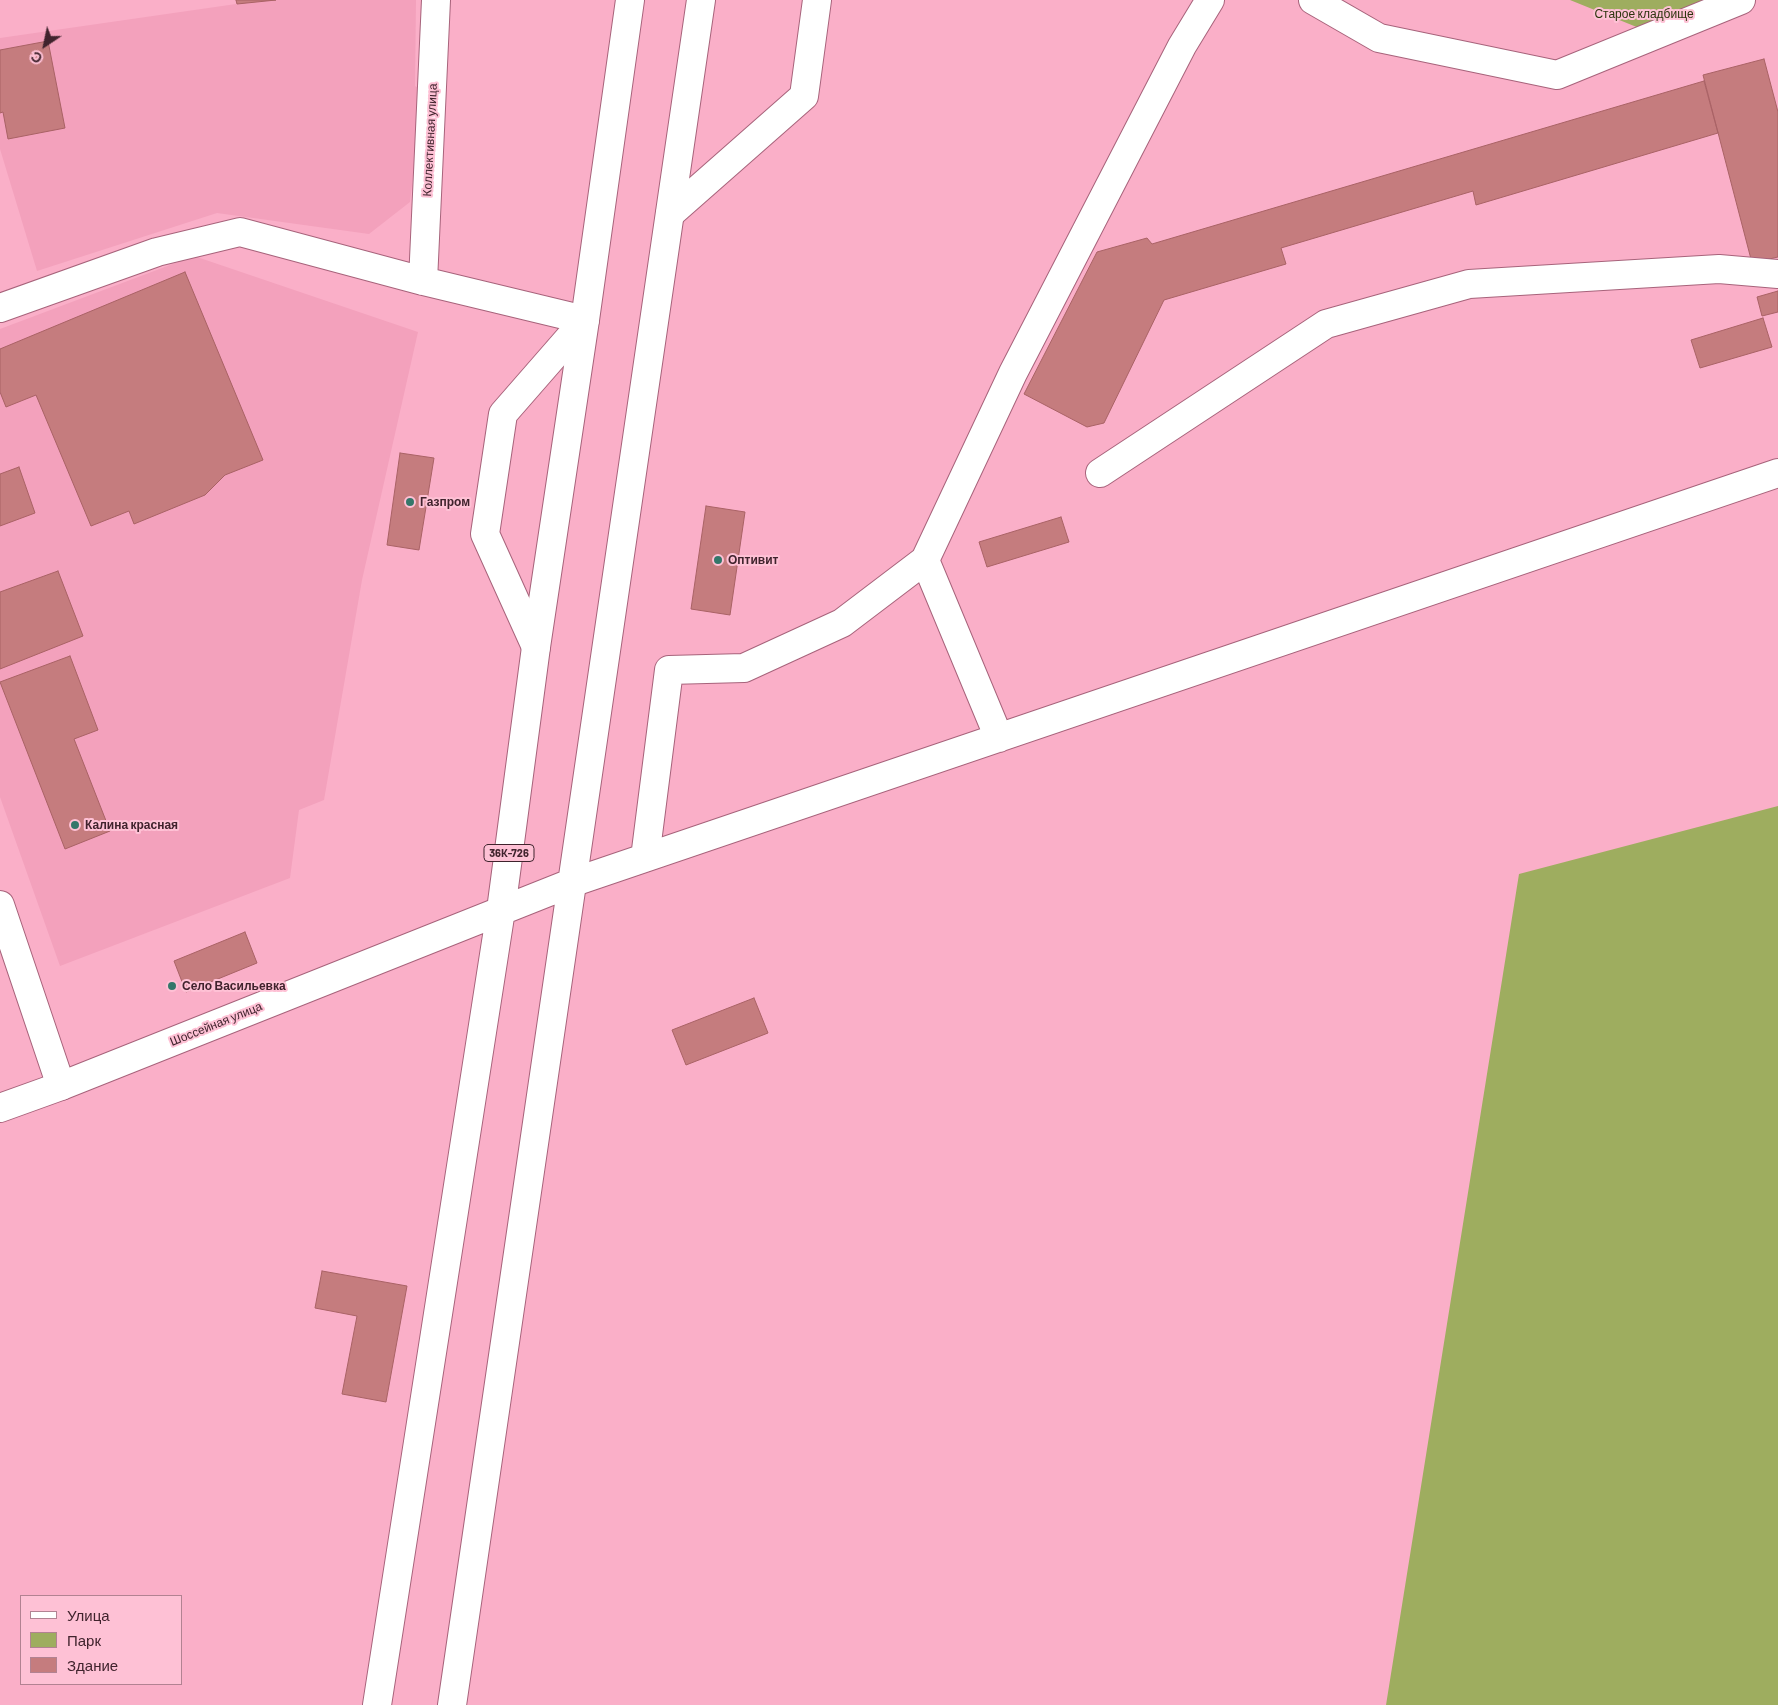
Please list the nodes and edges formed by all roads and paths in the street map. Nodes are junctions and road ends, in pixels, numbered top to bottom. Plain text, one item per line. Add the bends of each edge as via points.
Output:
1 (436, 0) edge
2 (630, 0) edge
3 (700, 0) edge
4 (816, 0) edge
5 (1210, 0) edge
6 (1313, 0) edge
7 (1741, 0) edge
8 (670, 214) junction
9 (1778, 274) edge
10 (423, 281) junction
11 (0, 308) edge
12 (585, 320) junction
13 (1100, 473) dead end
14 (1778, 474) edge
15 (925, 560) junction
16 (536, 647) junction
17 (998, 738) junction
18 (645, 858) junction
19 (571, 882) junction
20 (0, 906) edge
21 (501, 910) junction
22 (7, 949) edge
23 (61, 1086) junction
24 (0, 1108) edge
25 (377, 1705) edge
26 (452, 1705) edge

1 - 10 main road, Коллективная улица
2 - 12 main road, 36К-726
3 - 8 main road
4 - 8 main road via 804,96
5 - 15 main road via 1182,46 1013,373
6 - 7 main road via 1379,38 1557,75
8 - 19 main road
9 - 13 main road via 1719,269 1469,284 1326,324
10 - 11 main road via 240,232 158,252
10 - 12 main road
12 - 16 main road, 36К-726
12 - 16 main road via 502,414 485,534
14 - 17 main road, Шоссейная улица
15 - 17 main road
15 - 18 main road via 842,623 744,668 669,670
16 - 21 main road, 36К-726
17 - 18 main road, Шоссейная улица
18 - 19 main road, Шоссейная улица
19 - 21 main road, Шоссейная улица
19 - 26 main road
20 - 22 main road
21 - 23 main road, Шоссейная улица
21 - 25 main road, 36К-726
22 - 23 main road
23 - 24 main road, Шоссейная улица

